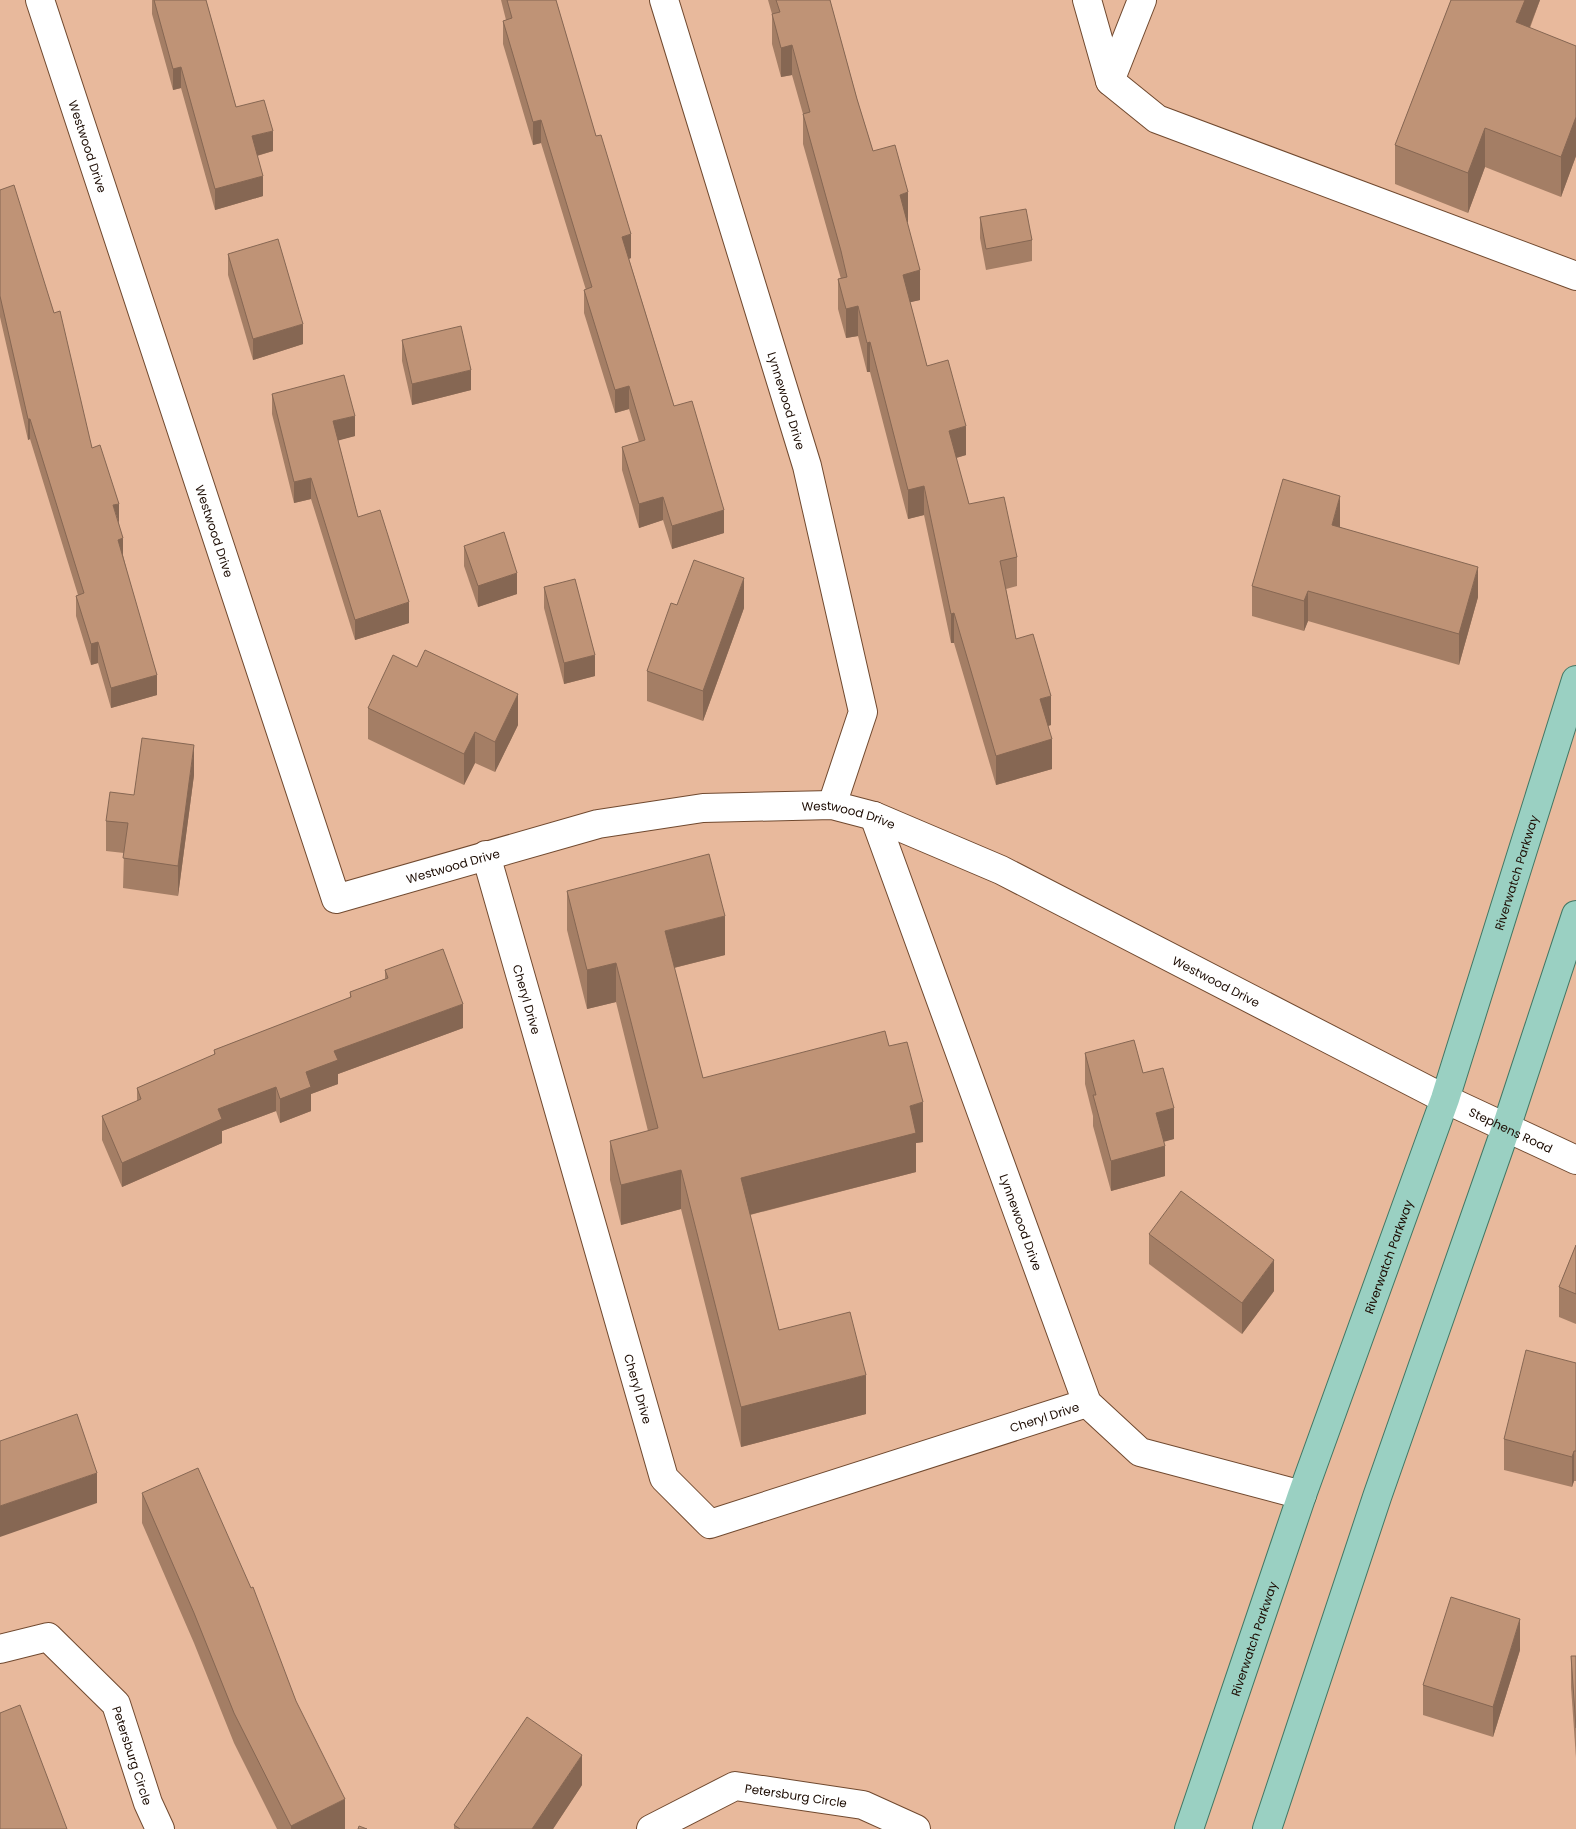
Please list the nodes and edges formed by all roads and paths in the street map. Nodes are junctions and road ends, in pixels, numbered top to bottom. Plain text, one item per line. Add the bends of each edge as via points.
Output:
1 (40, 0) edge
2 (664, 0) edge
3 (1087, 0) edge
4 (1142, 0) edge
5 (1110, 81) junction
6 (1576, 276) edge
7 (1576, 680) edge
8 (832, 805) junction
9 (874, 816) junction
10 (486, 855) junction
11 (1576, 915) edge
12 (1445, 1100) junction
13 (1506, 1128) junction
14 (1576, 1160) edge
15 (1087, 1403) junction
16 (1302, 1495) junction
17 (0, 1649) edge
18 (905, 1827) edge
19 (160, 1829) edge
20 (651, 1829) edge
21 (1189, 1829) edge
22 (1267, 1829) edge

1 - 10 street, Westwood Drive via 336,900
2 - 8 street, Lynnewood Drive via 807,466 864,712
3 - 5 street
4 - 5 street
5 - 6 street via 1157,119
7 - 12 main road, Riverwatch Parkway
8 - 9 street, Westwood Drive
8 - 10 street, Westwood Drive via 694,809 598,824
9 - 12 street, Westwood Drive via 1001,870
9 - 15 street, Lynnewood Drive
10 - 15 street, Cheryl Drive via 664,1478 710,1524
11 - 13 main road
12 - 13 street, Stephens Road
12 - 16 main road, Riverwatch Parkway
13 - 14 street, Stephens Road
13 - 22 main road via 1380,1488
15 - 16 street, Lynnewood Drive via 1140,1452
16 - 21 main road, Riverwatch Parkway
17 - 19 street, Petersburg Circle via 48,1637 116,1704 148,1803
18 - 20 street, Petersburg Circle via 863,1805 735,1786

